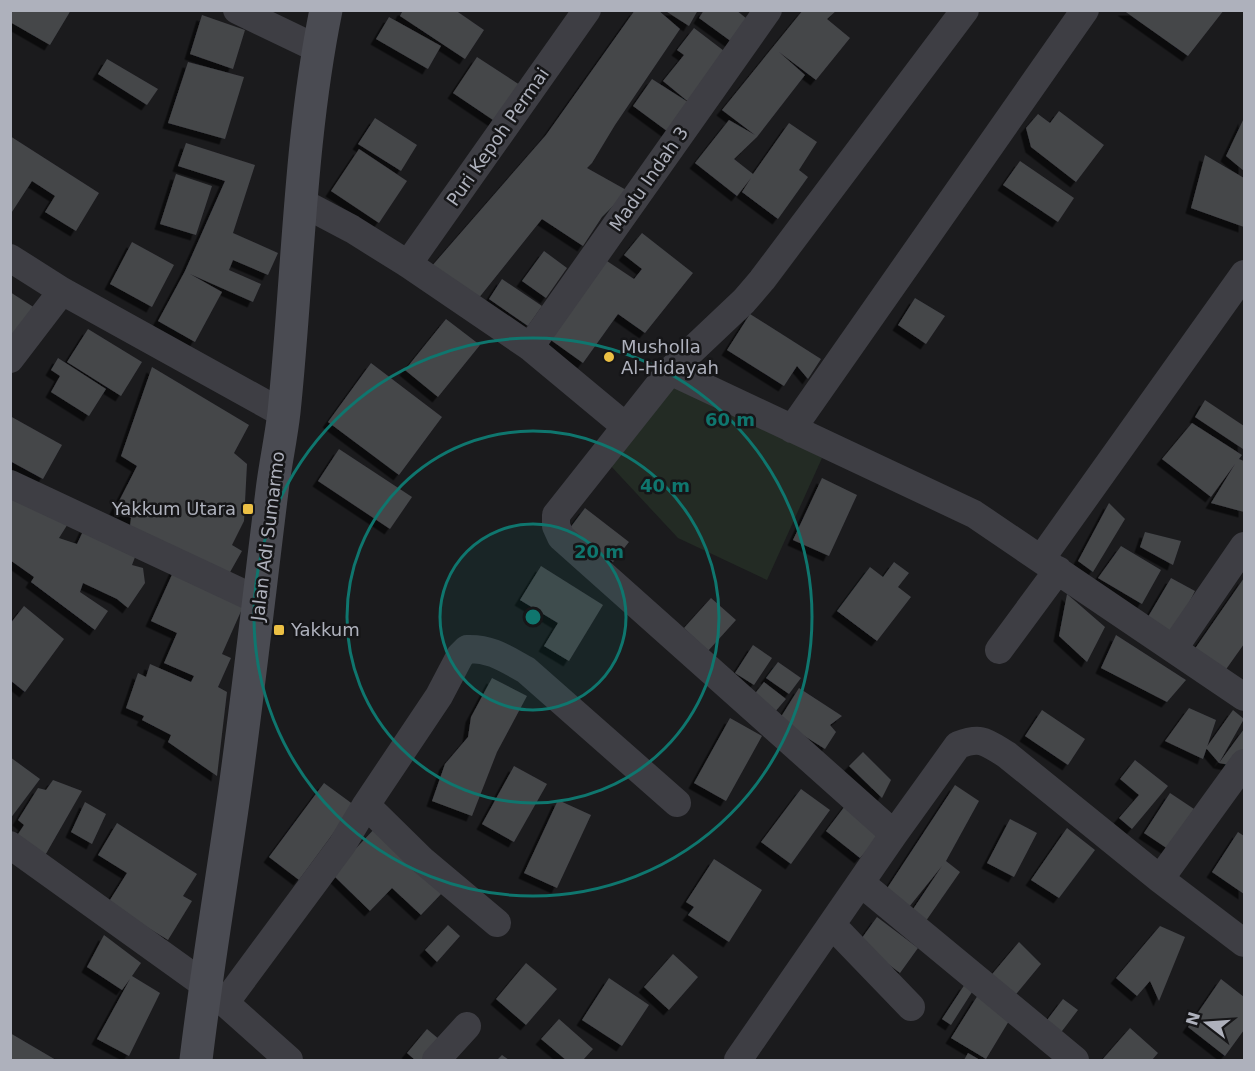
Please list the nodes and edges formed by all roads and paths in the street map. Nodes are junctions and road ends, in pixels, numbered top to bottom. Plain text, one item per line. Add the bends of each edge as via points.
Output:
1 (237, 10) edge
2 (326, 10) edge
3 (587, 10) edge
4 (768, 10) edge
5 (965, 10) edge
6 (1085, 10) edge
7 (318, 49) junction
8 (299, 201) junction
9 (10, 258) edge
10 (408, 264) junction
11 (1245, 274) edge
12 (62, 291) junction
13 (530, 347) junction
14 (10, 359) edge
15 (670, 371) junction
16 (284, 414) junction
17 (625, 426) junction
18 (792, 429) junction
19 (10, 484) edge
20 (1245, 546) edge
21 (1049, 565) junction
22 (260, 601) junction
23 (1174, 648) junction
24 (999, 650) dead end
25 (1245, 696) edge
26 (1245, 764) edge
27 (677, 803) dead end
28 (366, 805) junction
29 (894, 834) junction
30 (10, 845) edge
31 (1160, 879) junction
32 (861, 883) junction
33 (497, 923) dead end
34 (832, 925) junction
35 (1245, 943) edge
36 (215, 994) junction
37 (911, 1007) dead end
38 (467, 1026) dead end
39 (747, 1056) edge
40 (196, 1060) edge
41 (289, 1060) edge
42 (436, 1060) edge
43 (1075, 1060) edge

1 - 7 street
2 - 7 main road, Jalan Adi Sumarmo
3 - 10 street, Puri Kepoh Permai
4 - 13 street, Madu Indah 3
5 - 15 street via 762,280
6 - 18 street
7 - 8 main road, Jalan Adi Sumarmo
8 - 10 street
8 - 16 main road, Jalan Adi Sumarmo
9 - 12 street
10 - 13 street
11 - 21 street
12 - 14 street
12 - 16 street
13 - 17 street
15 - 17 street
15 - 18 street
16 - 22 main road, Jalan Adi Sumarmo
17 - 29 street via 556,514 561,537
18 - 21 street via 974,514
19 - 22 street
20 - 23 street
21 - 23 street
21 - 24 street
22 - 36 main road, Jalan Adi Sumarmo via 236,782
23 - 25 street
26 - 31 street
27 - 28 street via 526,670 498,654 474,649 460,656 439,696
28 - 33 street via 422,860
28 - 36 street via 342,845
29 - 31 street via 958,746 973,740 1007,755
29 - 32 street
30 - 36 street
31 - 35 street
32 - 34 street
32 - 43 street
34 - 37 street
34 - 39 street
36 - 40 main road, Jalan Adi Sumarmo
36 - 41 street
38 - 42 street

